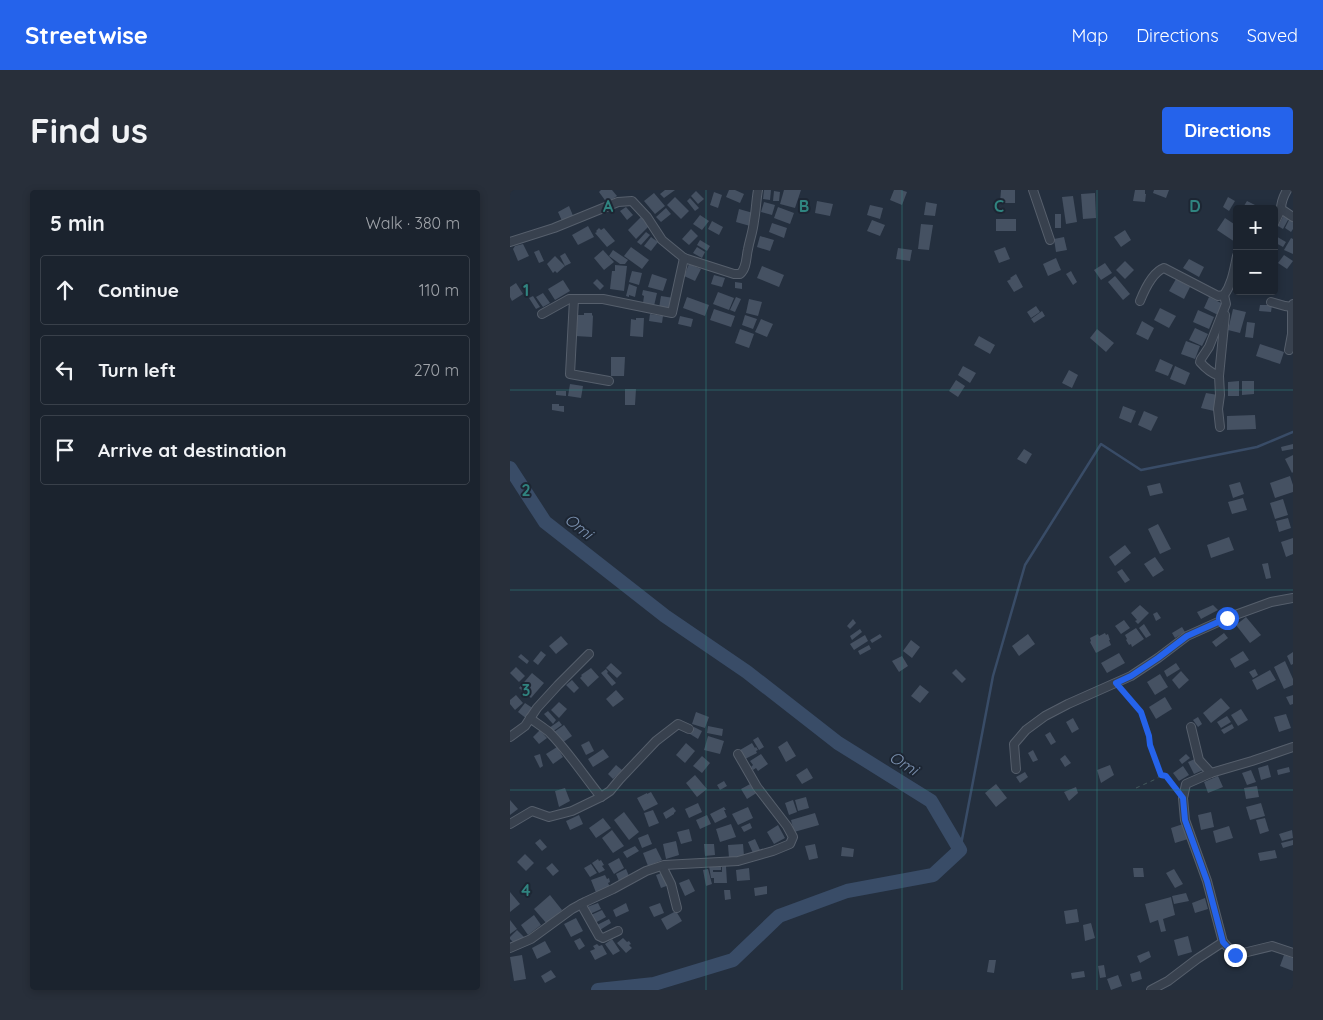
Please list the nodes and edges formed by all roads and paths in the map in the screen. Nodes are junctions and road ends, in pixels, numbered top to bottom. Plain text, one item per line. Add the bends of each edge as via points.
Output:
1 (758, 190) edge
2 (1034, 190) edge
3 (1287, 190) edge
4 (1281, 210) junction
5 (1278, 216) edge
6 (1293, 217) edge
7 (1050, 240) dead end
8 (510, 242) edge
9 (684, 258) junction
10 (1233, 272) edge
11 (1224, 295) junction
12 (574, 299) junction
13 (1140, 301) dead end
14 (1271, 302) dead end
15 (1226, 304) junction
16 (1292, 306) edge
17 (542, 314) dead end
18 (1289, 350) dead end
19 (1219, 376) junction
20 (609, 381) dead end
21 (1220, 426) dead end
22 (1293, 598) edge
23 (589, 654) dead end
24 (1116, 683) junction
25 (530, 718) junction
26 (1191, 727) dead end
27 (688, 729) dead end
28 (510, 737) edge
29 (1293, 747) edge
30 (738, 754) dead end
31 (1016, 769) dead end
32 (1211, 772) junction
33 (1161, 775) junction
34 (1136, 788) dead end
35 (601, 796) junction
36 (1183, 798) junction
37 (510, 824) edge
38 (662, 866) junction
39 (581, 904) junction
40 (677, 908) dead end
41 (618, 931) dead end
42 (1223, 942) junction
43 (510, 948) edge
44 (1293, 953) edge
45 (1152, 990) edge

1 - 9 street via 744,271 734,274
2 - 7 street
3 - 4 street
4 - 5 street
4 - 6 street
8 - 9 street via 618,202 632,201 662,240
9 - 12 street via 672,313 603,299
10 - 11 street
11 - 13 street via 1218,296 1164,268 1147,285
11 - 15 street
12 - 17 street
12 - 20 street via 570,374
14 - 16 street
15 - 19 street
15 - 19 street via 1200,362
16 - 18 street
19 - 21 street
22 - 24 street via 1271,602 1187,636
23 - 25 street
24 - 31 street via 1045,716 1026,730 1014,744
24 - 33 path via 1141,712
25 - 28 street
25 - 35 street via 548,731
26 - 32 street via 1199,760
27 - 35 street via 678,724 656,742 610,792
29 - 32 street
30 - 38 street via 757,787 787,826 793,837 790,844 738,861
32 - 36 street via 1186,784
33 - 34 path
33 - 36 path via 1166,776
35 - 37 street via 572,811 549,817 532,811
36 - 42 street via 1185,820 1207,881
38 - 39 street
38 - 40 street
39 - 41 street via 599,936 603,938
39 - 43 street via 531,939
42 - 44 street via 1235,955 1272,946
42 - 45 street

